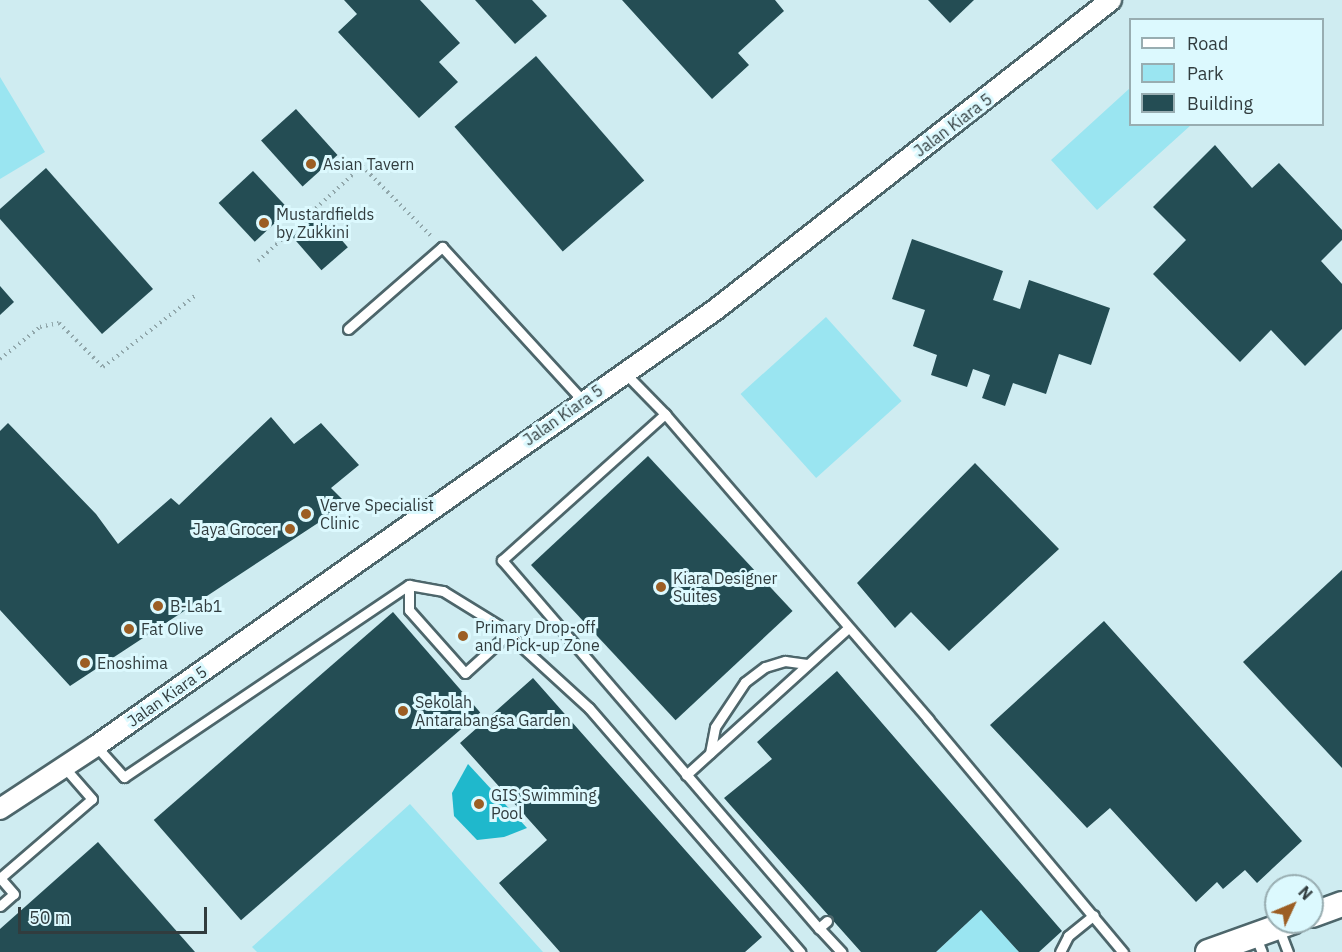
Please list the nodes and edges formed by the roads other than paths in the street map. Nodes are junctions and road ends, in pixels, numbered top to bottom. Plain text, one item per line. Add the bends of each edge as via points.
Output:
1 (1105, 1) edge
2 (348, 329) dead end
3 (624, 372) junction
4 (583, 401) junction
5 (665, 414) junction
6 (409, 585) junction
7 (848, 628) junction
8 (508, 634) junction
9 (807, 664) junction
10 (96, 746) junction
11 (710, 753) junction
12 (64, 767) junction
13 (686, 775) junction
14 (0, 809) edge
15 (0, 878) edge
16 (1342, 904) edge
17 (0, 906) edge
18 (1324, 911) edge
19 (1094, 915) junction
20 (827, 921) dead end
21 (819, 928) junction
22 (1271, 934) edge
23 (1286, 934) edge
24 (1258, 943) edge
25 (800, 952) edge
26 (841, 952) edge
27 (1060, 952) edge
28 (1123, 952) edge
29 (1208, 952) edge
30 (1288, 952) edge

1 - 3 street, Jalan Kiara 5 via 716,310
2 - 4 lane via 442,247
3 - 4 street, Jalan Kiara 5
3 - 5 lane
4 - 10 street, Jalan Kiara 5
5 - 7 lane
5 - 13 lane via 502,560
6 - 8 lane via 443,591
6 - 8 lane via 409,610 465,673
6 - 10 lane via 124,777
7 - 9 lane
7 - 19 lane
8 - 25 lane via 589,708
9 - 11 lane
9 - 11 lane via 785,661 765,667 745,682 715,727
10 - 12 street, Jalan Kiara 5
11 - 13 lane
12 - 14 street, Jalan Kiara 5
12 - 15 lane via 92,799
13 - 21 lane
15 - 17 lane via 14,894
16 - 18 street
19 - 27 lane via 1068,936
19 - 28 lane
20 - 21 lane
21 - 26 lane
22 - 24 street
23 - 30 lane
24 - 29 street

